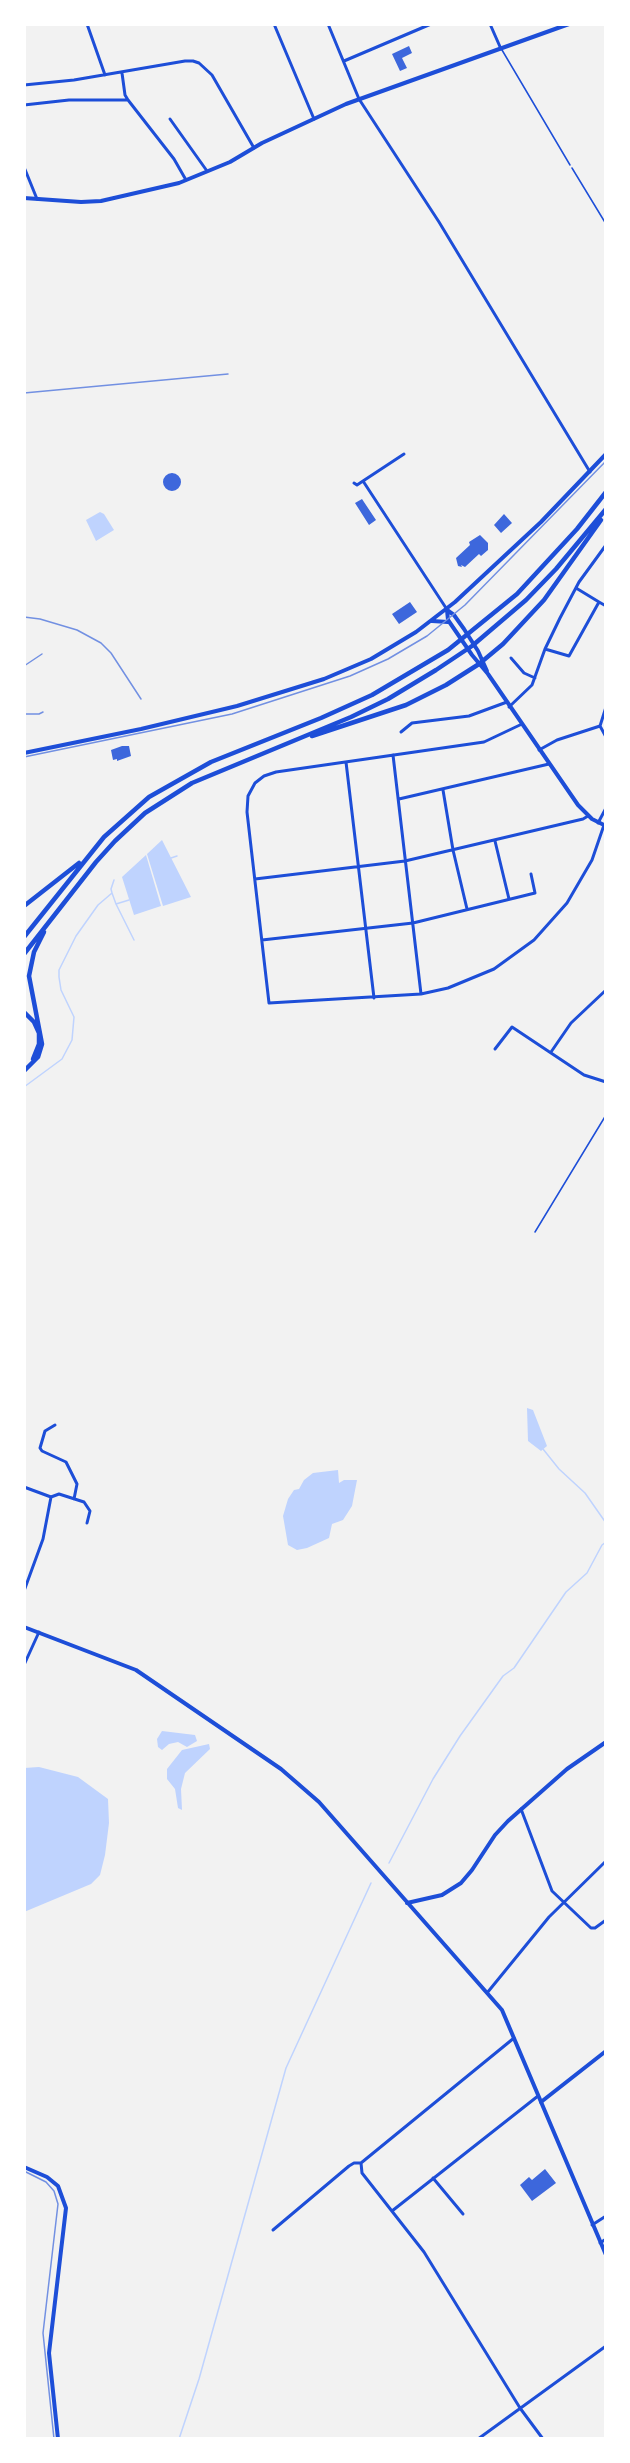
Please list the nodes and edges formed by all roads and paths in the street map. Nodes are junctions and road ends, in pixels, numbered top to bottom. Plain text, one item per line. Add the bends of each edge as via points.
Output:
1 (87, 24) edge
2 (274, 24) edge
3 (328, 24) edge
4 (431, 24) edge
5 (490, 24) edge
6 (569, 24) edge
7 (501, 49) junction
8 (344, 61) junction
9 (122, 72) junction
10 (105, 75) junction
11 (24, 85) edge
12 (359, 99) junction
13 (128, 100) junction
14 (24, 105) edge
15 (170, 119) dead end
16 (314, 119) junction
17 (254, 148) junction
18 (570, 165) joint
19 (24, 167) edge
20 (207, 172) junction
21 (186, 180) junction
22 (24, 198) edge
23 (37, 199) junction
24 (606, 224) edge
25 (404, 454) dead end
26 (606, 454) edge
27 (590, 472) junction
28 (363, 481) junction
29 (354, 483) dead end
30 (606, 492) edge
31 (606, 511) edge
32 (606, 545) edge
33 (576, 588) junction
34 (456, 602) junction
35 (599, 602) junction
36 (606, 606) edge
37 (447, 609) junction
38 (454, 615) junction
39 (431, 622) junction
40 (452, 624) junction
41 (545, 649) junction
42 (511, 658) dead end
43 (481, 662) junction
44 (535, 678) junction
45 (508, 704) junction
46 (606, 707) edge
47 (522, 724) junction
48 (600, 726) junction
49 (401, 732) dead end
50 (606, 737) edge
51 (289, 742) junction
52 (539, 750) junction
53 (24, 753) edge
54 (393, 755) junction
55 (346, 762) junction
56 (549, 764) junction
57 (443, 790) junction
58 (398, 800) junction
59 (606, 808) edge
60 (588, 816) junction
61 (598, 823) junction
62 (605, 826) edge
63 (495, 841) junction
64 (453, 850) junction
65 (87, 855) junction
66 (405, 861) junction
67 (358, 868) junction
68 (531, 874) dead end
69 (254, 879) junction
70 (509, 899) junction
71 (24, 906) edge
72 (468, 909) junction
73 (49, 922) junction
74 (413, 923) junction
75 (366, 927) junction
76 (24, 937) edge
77 (261, 940) junction
78 (24, 954) edge
79 (606, 990) edge
80 (421, 994) junction
81 (374, 998) junction
82 (24, 1012) edge
83 (495, 1049) dead end
84 (551, 1052) junction
85 (24, 1069) edge
86 (606, 1082) edge
87 (606, 1115) edge
88 (535, 1232) dead end
89 (55, 1425) dead end
90 (24, 1487) edge
91 (51, 1497) junction
92 (74, 1499) junction
93 (87, 1523) dead end
94 (24, 1591) edge
95 (24, 1627) edge
96 (39, 1632) junction
97 (24, 1665) edge
98 (606, 1743) edge
99 (521, 1809) junction
100 (606, 1861) edge
101 (563, 1902) junction
102 (407, 1903) junction
103 (606, 1920) edge
104 (487, 1993) junction
105 (514, 2038) junction
106 (606, 2051) edge
107 (538, 2096) junction
108 (541, 2102) junction
109 (361, 2163) junction
110 (24, 2167) edge
111 (433, 2178) junction
112 (392, 2211) junction
113 (463, 2214) dead end
114 (606, 2216) edge
115 (592, 2225) junction
116 (273, 2230) dead end
117 (606, 2239) edge
118 (600, 2243) junction
119 (606, 2255) edge
120 (606, 2346) edge
121 (520, 2408) junction
122 (58, 2439) edge
123 (478, 2439) edge
124 (543, 2439) edge

1 - 10 street
2 - 16 street
3 - 8 street
4 - 8 street
5 - 7 street
6 - 7 street
7 - 12 street
7 - 18 lane
8 - 12 street
9 - 10 street
9 - 13 street
9 - 17 street via 184,61 199,63 212,75
10 - 11 street
12 - 16 street
12 - 27 street via 439,222
13 - 14 street
13 - 21 street
15 - 20 street
16 - 17 street
17 - 20 street
18 - 24 path
19 - 23 street
20 - 21 street
21 - 23 street via 101,201
22 - 23 street
25 - 28 street
26 - 27 street
27 - 34 street
28 - 29 street
28 - 37 street
30 - 65 main road via 517,594 448,650 363,699 170,783 127,814
31 - 43 main road via 544,600 518,630
31 - 51 main road via 526,600 472,645 388,699
32 - 33 street
33 - 35 street
33 - 41 street
34 - 37 street
34 - 38 street
35 - 36 street
35 - 41 street via 569,656
37 - 38 street
37 - 39 street
37 - 40 street
38 - 43 street
39 - 40 street via 443,620
39 - 53 street via 371,659 286,692 178,721
40 - 43 street
41 - 44 street
42 - 44 street via 524,673
43 - 45 street
43 - 51 main road via 406,705
44 - 45 street via 529,690
45 - 47 street
45 - 49 street via 469,716 412,723
46 - 48 street
47 - 52 street
47 - 54 street via 484,742
48 - 50 street
48 - 52 street via 556,740
51 - 73 main road via 192,783 145,813 115,841
52 - 56 street
54 - 55 street
54 - 58 street
55 - 67 street
55 - 69 street via 270,773 259,779 248,796 247,812
56 - 57 street
56 - 60 street
57 - 58 street
57 - 64 street
58 - 66 street
59 - 61 street
60 - 61 street
60 - 63 street
61 - 62 street
62 - 80 street via 581,882 534,940 474,979
63 - 64 street
63 - 70 street
64 - 66 street
64 - 72 street
65 - 71 main road
65 - 76 main road
66 - 67 street
66 - 74 street
67 - 69 street
67 - 75 street
68 - 70 street via 535,893
69 - 77 street
70 - 72 street
72 - 74 street
73 - 78 main road
73 - 85 main road via 34,952 29,976 42,1044 38,1057
74 - 75 street
74 - 80 street
75 - 77 street
75 - 81 street
77 - 81 street via 269,1003
79 - 84 street via 571,1023
80 - 81 street
82 - 85 main road via 34,1022 39,1038 35,1056
83 - 84 street via 512,1027
84 - 86 street via 589,1078
87 - 88 path
89 - 92 street via 45,1431 40,1448 66,1462 77,1485
90 - 91 street
91 - 92 street via 59,1494
91 - 94 street via 44,1539
92 - 93 street via 88,1506
95 - 96 street
96 - 97 street
96 - 102 street via 136,1670 287,1774 319,1802
98 - 99 street via 567,1769
99 - 101 street via 548,1887
99 - 102 street via 495,1835 461,1883 442,1895
100 - 101 street
101 - 103 street via 591,1928
101 - 104 street
102 - 104 street
104 - 105 street via 502,2010
105 - 107 street
105 - 109 street
106 - 108 street
107 - 108 street
107 - 111 street
108 - 115 street
109 - 112 street via 362,2172
109 - 116 street via 349,2166
110 - 122 street via 58,2186 66,2208 49,2353
111 - 112 street
111 - 113 street
112 - 121 street via 424,2252
114 - 115 street
115 - 118 street
117 - 118 street
118 - 119 street
120 - 121 street
121 - 123 street
121 - 124 street

